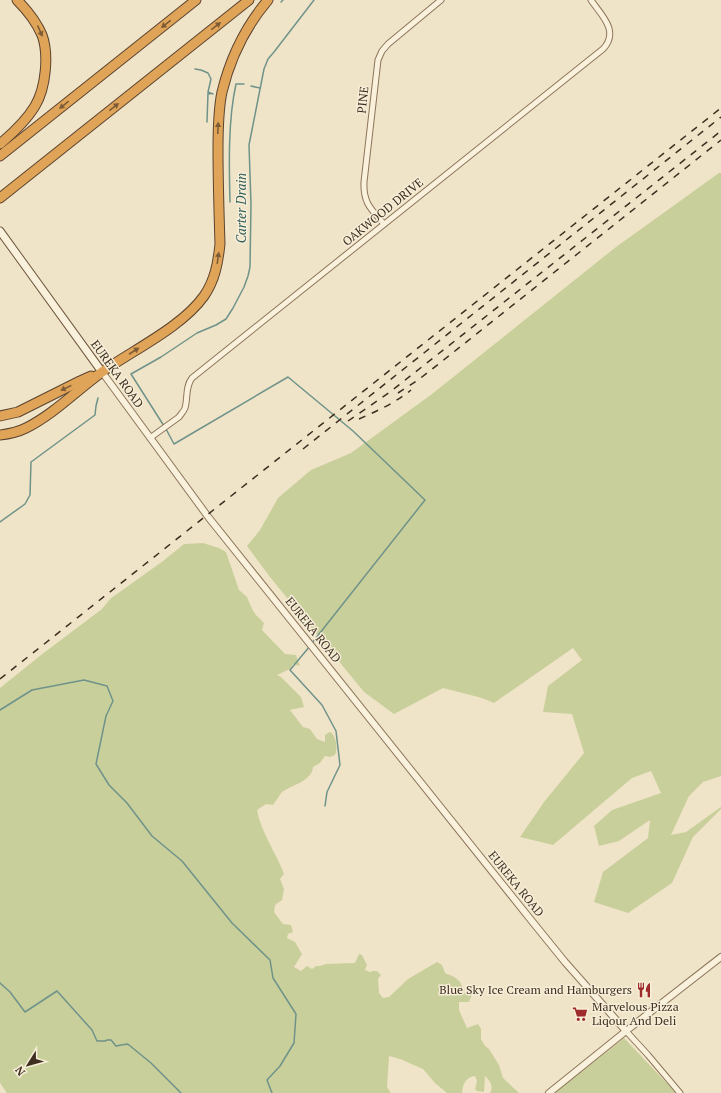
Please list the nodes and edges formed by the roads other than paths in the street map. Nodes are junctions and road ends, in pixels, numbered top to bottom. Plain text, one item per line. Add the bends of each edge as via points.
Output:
1 (17, 0) edge
2 (196, 0) edge
3 (249, 0) edge
4 (268, 0) edge
5 (441, 0) edge
6 (591, 0) edge
7 (73, 140) junction
8 (0, 144) edge
9 (0, 156) edge
10 (0, 198) edge
11 (0, 206) edge
12 (384, 224) junction
13 (0, 231) edge
14 (102, 372) junction
15 (0, 416) edge
16 (0, 435) edge
17 (150, 438) junction
18 (721, 957) edge
19 (626, 1031) junction
20 (549, 1093) edge
21 (680, 1093) edge

1 -> 8 highway via 27,10 42,35 46,66 36,106 16,131
2 -> 9 highway
7 -> 3 highway
14 -> 4 highway via 165,331 194,308 211,284 220,244 218,124 222,93 240,44
5 - 12 street, PINE via 388,44 378,60 364,196
6 - 12 street, OAKWOOD DRIVE via 610,31 606,46
7 - 10 highway
7 - 11 highway
12 - 17 street, OAKWOOD DRIVE via 192,378 187,386 183,412
13 - 14 main road, EUREKA ROAD
14 -> 15 highway via 18,412
14 - 16 highway via 25,429
14 - 17 street, EUREKA ROAD
17 - 19 street, EUREKA ROAD via 209,518 564,962
18 - 19 street
19 - 20 street
19 - 21 street

